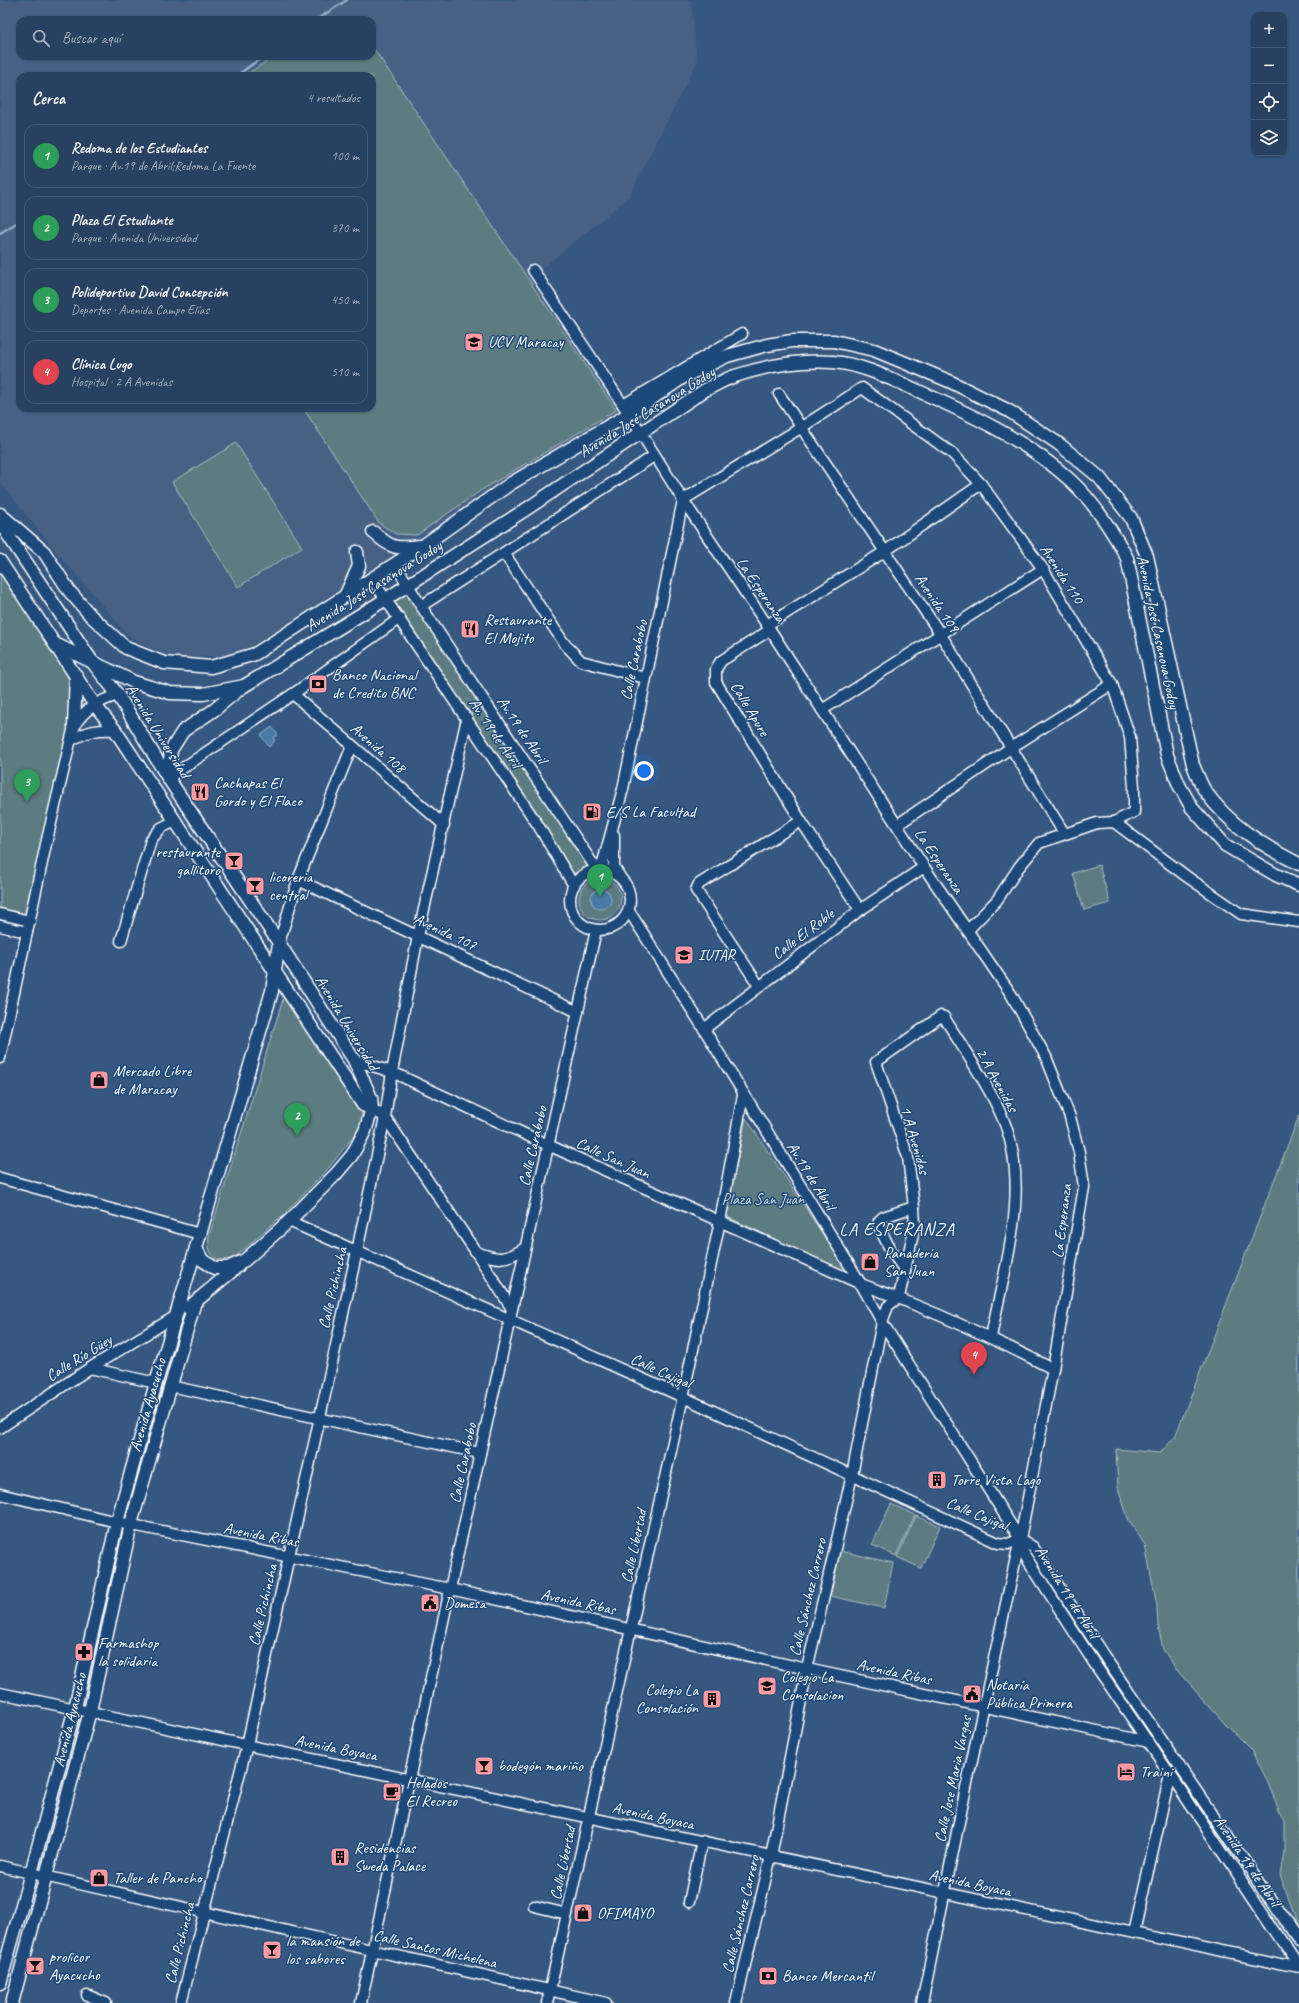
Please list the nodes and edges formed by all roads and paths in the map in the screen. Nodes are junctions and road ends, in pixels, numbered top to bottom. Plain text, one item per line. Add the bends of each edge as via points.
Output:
1 (533, 270) dead end
2 (742, 334) dead end
3 (779, 394) dead end
4 (626, 409) junction
5 (802, 427) junction
6 (641, 432) junction
7 (654, 456) junction
8 (981, 484) junction
9 (683, 500) junction
10 (0, 514) edge
11 (0, 523) edge
12 (373, 532) dead end
13 (424, 545) junction
14 (358, 552) dead end
15 (884, 552) junction
16 (504, 553) junction
17 (0, 561) edge
18 (395, 564) junction
19 (1043, 569) junction
20 (372, 579) junction
21 (408, 585) junction
22 (346, 594) junction
23 (386, 599) junction
24 (421, 606) junction
25 (400, 618) junction
26 (768, 628) junction
27 (941, 636) junction
28 (56, 644) junction
29 (93, 663) junction
30 (76, 675) junction
31 (645, 678) junction
32 (1112, 684) junction
33 (244, 686) junction
34 (293, 694) junction
35 (118, 695) junction
36 (94, 704) junction
37 (822, 710) junction
38 (467, 718) junction
39 (74, 726) junction
40 (115, 730) junction
41 (72, 740) junction
42 (352, 746) junction
43 (1012, 748) junction
44 (168, 778) junction
45 (176, 821) junction
46 (801, 821) junction
47 (1114, 822) junction
48 (444, 825) junction
49 (897, 825) junction
50 (614, 827) junction
51 (1064, 833) junction
52 (1299, 864) edge
53 (924, 867) junction
54 (601, 870) junction
55 (620, 877) junction
56 (298, 880) junction
57 (1299, 885) edge
58 (574, 886) junction
59 (860, 910) junction
60 (629, 911) junction
61 (0, 914) edge
62 (30, 921) junction
63 (1299, 922) edge
64 (0, 926) edge
65 (596, 930) junction
66 (968, 930) junction
67 (27, 932) junction
68 (418, 936) junction
69 (121, 941) dead end
70 (278, 943) junction
71 (274, 972) junction
72 (759, 986) junction
73 (578, 1012) junction
74 (704, 1029) junction
75 (0, 1058) edge
76 (354, 1060) junction
77 (876, 1062) joint
78 (392, 1072) junction
79 (743, 1095) junction
80 (372, 1109) junction
81 (385, 1117) junction
82 (548, 1145) junction
83 (0, 1178) edge
84 (914, 1207) junction
85 (288, 1221) junction
86 (720, 1221) junction
87 (200, 1234) junction
88 (196, 1248) junction
89 (525, 1248) junction
90 (357, 1251) junction
91 (476, 1252) junction
92 (245, 1260) junction
93 (905, 1271) junction
94 (861, 1284) junction
95 (899, 1298) junction
96 (194, 1305) junction
97 (512, 1309) junction
98 (176, 1316) junction
99 (509, 1320) junction
100 (882, 1322) junction
101 (991, 1337) junction
102 (90, 1368) junction
103 (1054, 1369) junction
104 (156, 1383) junction
105 (170, 1386) junction
106 (683, 1397) junction
107 (319, 1418) junction
108 (0, 1428) edge
109 (480, 1453) junction
110 (852, 1475) junction
111 (0, 1494) edge
112 (117, 1522) junction
113 (131, 1524) junction
114 (1020, 1538) junction
115 (289, 1556) junction
116 (450, 1589) junction
117 (632, 1629) junction
118 (807, 1669) junction
119 (0, 1693) edge
120 (984, 1707) junction
121 (75, 1708) junction
122 (90, 1711) junction
123 (1149, 1742) junction
124 (247, 1745) junction
125 (1170, 1774) junction
126 (409, 1778) junction
127 (589, 1818) junction
128 (702, 1842) junction
129 (771, 1856) junction
130 (0, 1866) edge
131 (32, 1874) junction
132 (46, 1876) junction
133 (945, 1893) junction
134 (688, 1902) dead end
135 (534, 1906) dead end
136 (203, 1912) junction
137 (567, 1914) junction
138 (1134, 1934) junction
139 (1299, 1940) edge
140 (372, 1950) junction
141 (1299, 1968) edge
142 (0, 1983) edge
143 (550, 1990) junction
144 (87, 1995) dead end
145 (12, 2003) edge
146 (106, 2003) edge
147 (181, 2003) edge
148 (361, 2003) edge
149 (547, 2003) edge
150 (606, 2003) edge
151 (736, 2003) edge
152 (922, 2003) edge

1 - 4 street, La Esperanza
2 - 4 street
3 - 5 street, Avenida 109
4 - 6 street, La Esperanza
4 - 13 street, Avenida José Casanova Godoy via 510,484
4 - 52 street, Avenida José Casanova Godoy via 727,356 767,344 834,341 874,350 949,381 1009,411 1059,444 1099,478 1134,524 1147,556 1193,765 1204,789 1224,816 1269,849
5 - 8 street, Avenida 110 via 862,388 953,454
5 - 9 street
5 - 15 street, Avenida 109
6 - 7 street, La Esperanza
6 - 21 street, Avenida José Casanova Godoy
6 - 57 street, Avenida José Casanova Godoy via 705,390 734,376 764,368 834,362 878,373 938,400 1042,457 1071,481 1095,507 1127,558 1167,755 1192,808 1225,845 1276,875
7 - 9 street, La Esperanza
7 - 16 street
8 - 15 street, Calle Apure
8 - 19 street, Avenida 110
9 - 26 street, La Esperanza
9 - 31 street, Calle Carabobo
10 - 22 street, Avenida José Casanova Godoy via 44,552 70,592 91,616 126,648 164,663 211,667 256,654
11 - 29 street, Avenida Universidad
12 - 13 street via 389,546 406,548
13 - 18 street, Avenida José Casanova Godoy
14 - 22 street via 358,566
15 - 26 street, Calle Apure
15 - 27 street, Avenida 109
16 - 24 street
16 - 31 street via 564,643 581,661
17 - 28 street, Avenida Universidad
18 - 20 street, Avenida José Casanova Godoy
18 - 21 street
19 - 27 street
19 - 32 street, Avenida 110
20 - 22 street, Avenida José Casanova Godoy
20 - 23 street
21 - 23 street, Avenida José Casanova Godoy
21 - 24 street
23 - 25 street, Av. 19 de Abril
23 - 33 street, Avenida José Casanova Godoy
24 - 54 street, Av.19 de Abril
25 - 34 street
25 - 38 street, Av. 19 de Abril
26 - 37 street, La Esperanza
26 - 46 street, Calle Apure via 721,661 716,670 716,682
27 - 37 street
27 - 43 street, Avenida 109
28 - 29 street, Avenida José Casanova Godoy
28 - 30 street, Avenida Universidad
29 - 33 street, Avenida José Casanova Godoy via 134,682 170,693 203,694
29 - 35 street, Avenida Universidad
30 - 36 street, Avenida Universidad
30 - 39 street
31 - 50 street, Calle Carabobo
32 - 43 street
32 - 47 street, Avenida 110 via 1130,737 1134,787 1134,812
33 - 44 street via 183,731 171,750
34 - 42 street, Avenida 108
34 - 44 street
35 - 36 street
35 - 44 street, Avenida Universidad
36 - 39 street
36 - 40 street, Avenida Universidad
37 - 49 street, La Esperanza
38 - 48 street, Calle Pichincha
38 - 58 street, Av. 19 de Abril via 538,825
39 - 41 street
40 - 41 street via 98,729
40 - 45 street, Avenida Universidad
41 - 62 street
42 - 48 street, Avenida 108
42 - 56 street
43 - 49 street
43 - 51 street, Avenida 109
44 - 70 street, Avenida Universidad
45 - 69 street via 162,828 151,840
45 - 71 street, Avenida Universidad
46 - 59 street, Calle Apure
46 - 72 street via 696,887
47 - 51 street via 1097,823
47 - 63 street via 1241,914
48 - 68 street, Calle Pichincha
49 - 53 street, La Esperanza
50 - 54 street
50 - 55 street via 614,868
51 - 66 street via 1039,843 997,900
53 - 59 street, Calle El Roble
53 - 66 street, La Esperanza
54 - 55 street
54 - 58 street via 584,875
55 - 60 street via 630,896
56 - 68 street, Avenida 107
56 - 70 street
58 - 65 street via 570,895 573,914 587,927
59 - 72 street, Calle El Roble
60 - 65 street via 616,926
60 - 74 street, Av.19 de Abril
61 - 62 street
62 - 67 street
64 - 67 street
65 - 73 street, Calle Carabobo
66 - 103 street, La Esperanza via 1012,994 1046,1057 1070,1117 1079,1152 1084,1187
67 - 75 street
68 - 73 street, Avenida 107
68 - 78 street, Calle Pichincha
70 - 71 street, Avenida Ayacucho
70 - 76 street, Avenida Universidad
71 - 80 street, Avenida Universidad via 363,1105
71 - 87 street, Avenida Ayacucho via 272,991
72 - 74 street, Calle El Roble
73 - 82 street, Calle Carabobo
74 - 79 street, Av.19 de Abril
76 - 78 street, Calle San Juan
76 - 80 street, Avenida Universidad via 371,1098
77 - 84 street, 1 A Avenidas via 908,1157
77 - 101 street, 2 A Avenidas via 939,1017 944,1017 1004,1121 1014,1163 1015,1214
78 - 81 street, Calle Pichincha
78 - 82 street, Calle San Juan
79 - 86 street, Calle Libertad
79 - 94 street, Av.19 de Abril
80 - 81 street
80 - 85 street via 365,1131 352,1155
81 - 90 street, Calle Pichincha
81 - 91 street
82 - 86 street, Calle San Juan
82 - 89 street, Calle Carabobo
83 - 87 street
84 - 93 street, 1 A Avenidas via 915,1225
84 - 93 street via 883,1217 878,1225
85 - 90 street, Calle Cajigal
85 - 92 street
86 - 94 street, Calle San Juan
86 - 106 street, Calle Libertad
87 - 88 street, Avenida Ayacucho
88 - 92 street via 202,1260 215,1268 228,1268
88 - 98 street, Avenida Ayacucho
89 - 91 street via 501,1259
89 - 97 street, Calle Carabobo
90 - 99 street, Calle Cajigal
90 - 107 street, Calle Pichincha
91 - 97 street
92 - 96 street
93 - 95 street, 1 A Avenidas
94 - 95 street, Calle San Juan
94 - 100 street, Av.19 de Abril
95 - 100 street, Calle Sánchez Carrero via 888,1306
95 - 101 street, Calle San Juan
96 - 98 street
96 - 105 street, Avenida Ayacucho
97 - 99 street, Calle Carabobo
98 - 102 street, Calle Río Güey
98 - 104 street, Avenida Ayacucho
99 - 106 street, Calle Cajigal
99 - 109 street, Calle Carabobo
100 - 110 street, Calle Sánchez Carrero
100 - 114 street, Av.19 de Abril
101 - 103 street, Calle San Juan
102 - 104 street
102 - 108 street, Calle Río Güey
103 - 114 street, La Esperanza
104 - 112 street, Avenida Ayacucho
105 - 107 street
105 - 113 street, Avenida Ayacucho
106 - 110 street, Calle Cajigal
106 - 117 street, Calle Libertad
107 - 109 street
107 - 115 street, Calle Pichincha
109 - 116 street, Calle Carabobo
110 - 114 street, Calle Cajigal via 998,1543 1008,1544
110 - 118 street, Calle Sánchez Carrero
111 - 112 street, Avenida Ribas
112 - 113 street, Avenida Ribas
112 - 121 street, Avenida Ayacucho
113 - 115 street, Avenida Ribas
113 - 122 street, Avenida Ayacucho
114 - 120 street, Calle Jose Maria Vargas
114 - 123 street, Avenida 19 de Abril via 1024,1554 1094,1663
114 - 139 street, Avenida 19 de Abril via 1033,1547 1104,1656
115 - 116 street, Avenida Ribas
115 - 124 street, Calle Pichincha
116 - 117 street, Avenida Ribas
116 - 126 street, Calle Carabobo
117 - 118 street, Avenida Ribas
117 - 127 street, Calle Libertad
118 - 120 street, Avenida Ribas
118 - 129 street, Calle Sánchez Carrero
119 - 121 street, Avenida Boyaca
120 - 123 street, Avenida Ribas
120 - 133 street, Calle Jose Maria Vargas
121 - 122 street, Avenida Boyaca
121 - 131 street, Avenida Ayacucho
122 - 124 street, Avenida Boyaca
122 - 132 street, Avenida Ayacucho
123 - 125 street, Avenida 19 de Abril
124 - 126 street, Avenida Boyaca
124 - 136 street, Calle Pichincha
125 - 138 street
125 - 141 street, Avenida 19 de Abril
126 - 127 street, Avenida Boyaca
126 - 140 street, Calle Carabobo
127 - 128 street, Avenida Boyaca
127 - 137 street, Calle Libertad
128 - 129 street, Avenida Boyaca
128 - 134 street
129 - 133 street, Avenida Boyaca
129 - 151 street, Calle Sánchez Carrero
130 - 131 street, Calle Santos Michelena
131 - 132 street, Calle Santos Michelena
131 - 142 street, Avenida Ayacucho
132 - 136 street, Calle Santos Michelena
132 - 145 street, Avenida Ayacucho
133 - 138 street, Avenida Boyaca
133 - 152 street, Calle Jose Maria Vargas
135 - 137 street
136 - 140 street, Calle Santos Michelena
136 - 147 street, Calle Pichincha
137 - 143 street, Calle Libertad
138 - 141 street, Avenida Boyaca
140 - 143 street, Calle Santos Michelena
140 - 148 street, Calle Carabobo
143 - 149 street, Calle Libertad
143 - 150 street, Calle Santos Michelena
144 - 146 street

